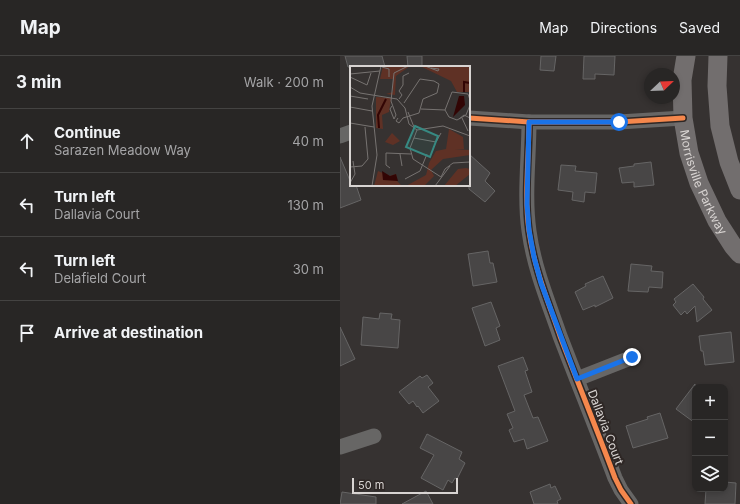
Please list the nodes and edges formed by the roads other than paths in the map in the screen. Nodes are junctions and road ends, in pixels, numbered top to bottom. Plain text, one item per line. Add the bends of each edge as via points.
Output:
1 (686, 56) edge
2 (718, 56) edge
3 (470, 118) edge
4 (683, 118) junction
5 (529, 122) junction
6 (350, 132) edge
7 (340, 136) edge
8 (740, 190) edge
9 (740, 254) edge
10 (632, 357) dead end
11 (577, 379) junction
12 (374, 436) dead end
13 (340, 447) edge
14 (631, 504) edge

1 - 4 main road, Morrisville Parkway via 682,80
2 - 8 main road via 720,126 729,162
3 - 5 street
4 - 5 street via 619,122
4 - 9 main road, Morrisville Parkway via 689,153 699,183 717,221
5 - 11 street, Dallavia Court via 527,204 534,257 541,283
6 - 7 street
10 - 11 street
11 - 14 street, Dallavia Court via 615,478
12 - 13 street

